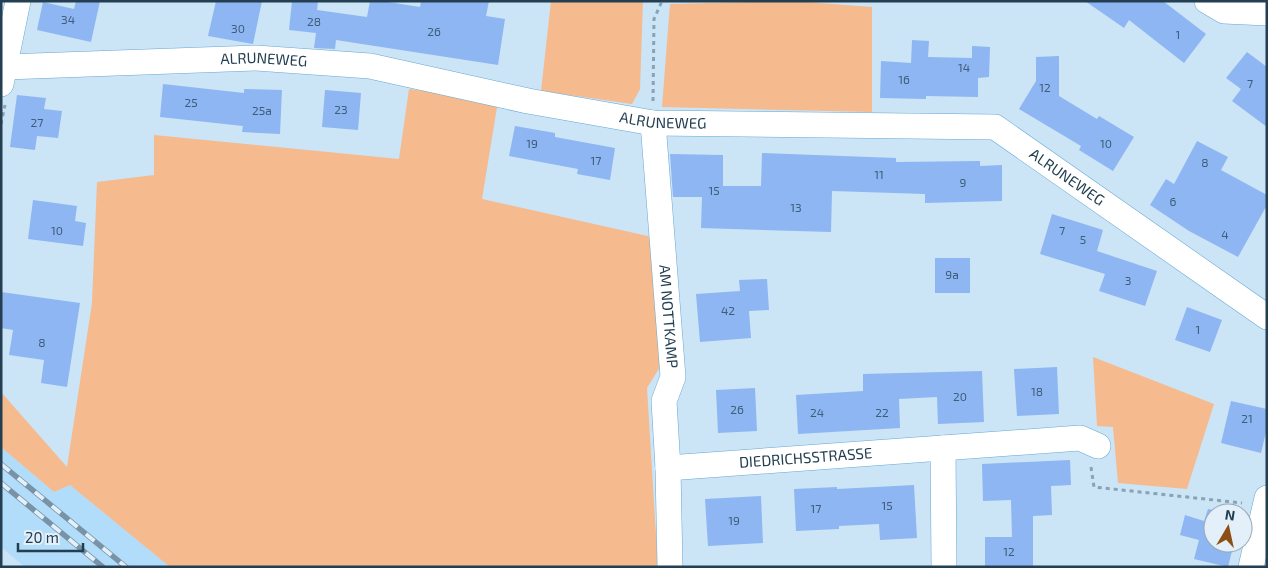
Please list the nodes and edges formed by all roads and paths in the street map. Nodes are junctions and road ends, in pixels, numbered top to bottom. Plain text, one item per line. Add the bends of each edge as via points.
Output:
1 (662, 1) edge
2 (1207, 1) edge
3 (14, 2) edge
4 (1267, 13) edge
5 (3, 76) edge
6 (653, 123) junction
7 (1267, 317) edge
8 (1098, 446) joint
9 (943, 448) junction
10 (668, 468) junction
11 (1266, 502) edge
12 (670, 567) edge
13 (944, 567) edge
14 (1251, 567) edge

1 - 6 path via 654,19
2 - 4 street via 1224,11
3 - 5 street
5 - 6 street, ALRUNEWEG via 256,58 370,66 528,101
6 - 7 street, ALRUNEWEG via 995,127
6 - 10 street, AM NOTTKAMP via 673,377 664,401
8 - 9 street, DIEDRICHSSTRASSE via 1080,438
8 - 11 path via 1091,464 1094,486
9 - 10 street, DIEDRICHSSTRASSE
9 - 13 street
10 - 12 street, AM NOTTKAMP
11 - 14 street

